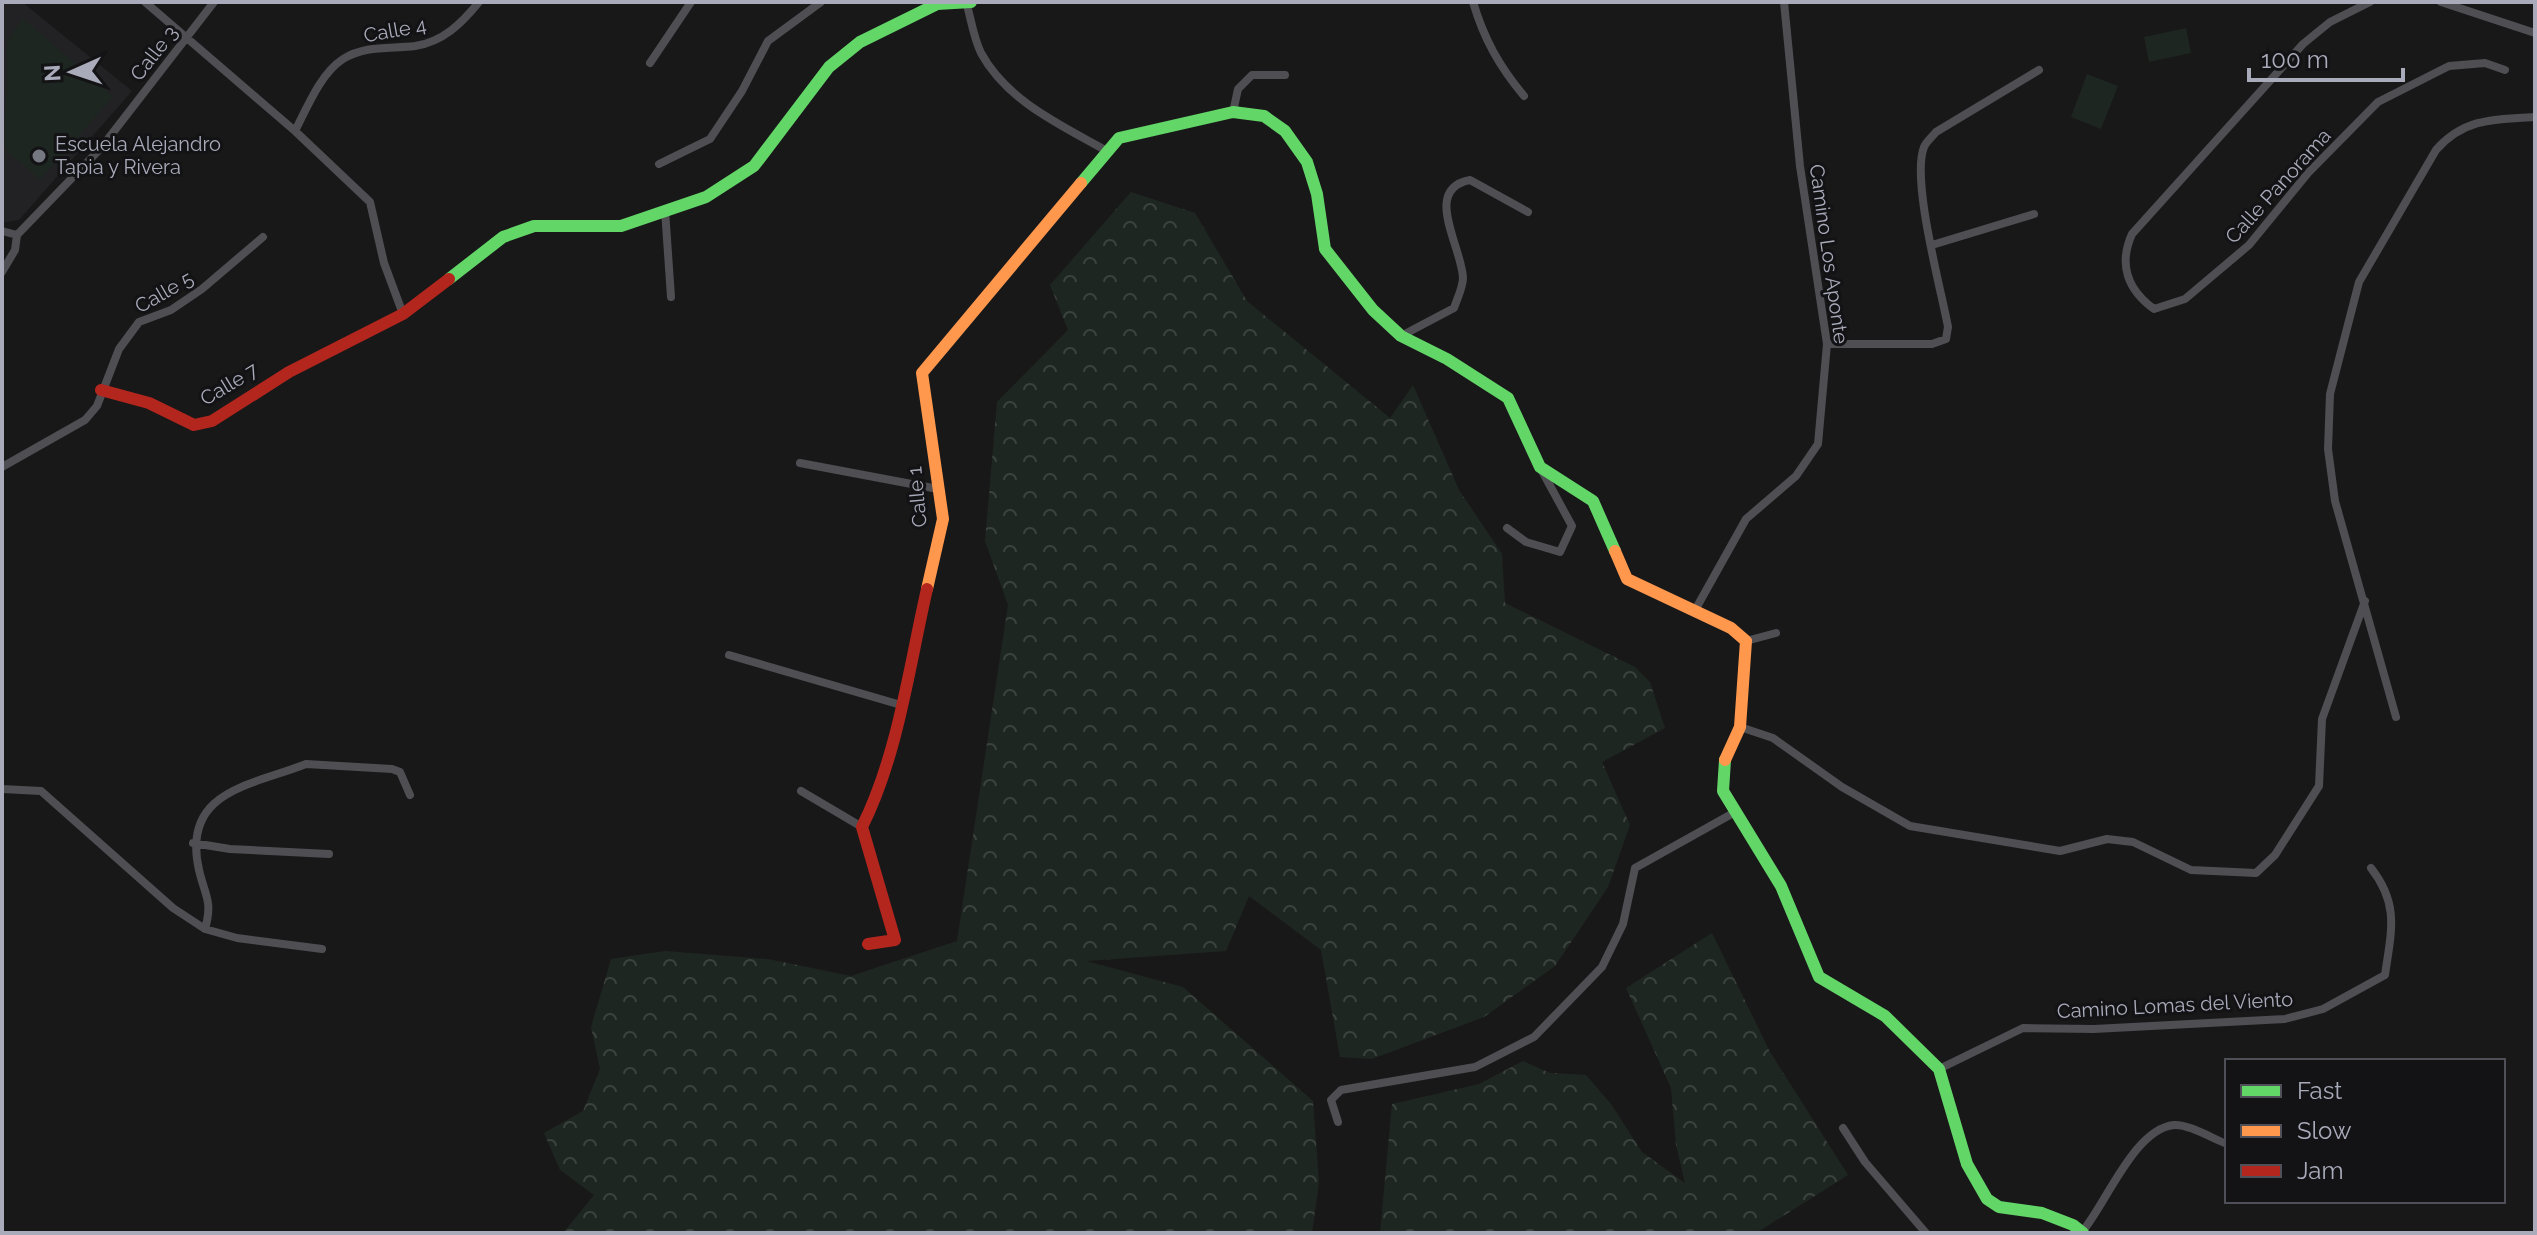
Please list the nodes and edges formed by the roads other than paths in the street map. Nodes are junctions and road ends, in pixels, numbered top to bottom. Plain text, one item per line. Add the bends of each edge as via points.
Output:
1 (145, 2) edge
2 (214, 2) edge
3 (479, 2) edge
4 (691, 2) edge
5 (821, 2) edge
6 (1473, 2) edge
7 (1784, 2) edge
8 (2370, 2) edge
9 (2441, 2) edge
10 (969, 3) edge
11 (2535, 33) edge
12 (187, 37) junction
13 (650, 63) dead end
14 (2039, 70) dead end
15 (2505, 70) dead end
16 (1285, 75) dead end
17 (1524, 96) dead end
18 (1233, 112) junction
19 (2535, 117) edge
20 (295, 131) junction
21 (1107, 151) junction
22 (659, 164) dead end
23 (665, 210) junction
24 (1528, 212) dead end
25 (2034, 214) dead end
26 (2, 231) edge
27 (17, 235) junction
28 (263, 237) dead end
29 (1932, 245) junction
30 (2, 272) edge
31 (671, 297) dead end
32 (403, 314) junction
33 (1401, 336) junction
34 (1827, 344) junction
35 (101, 390) junction
36 (800, 463) dead end
37 (2, 467) edge
38 (1540, 467) junction
39 (938, 489) junction
40 (1507, 528) dead end
41 (2365, 601) junction
42 (1694, 612) junction
43 (1776, 633) dead end
44 (1746, 641) junction
45 (729, 655) dead end
46 (901, 705) junction
47 (2396, 717) dead end
48 (1740, 727) junction
49 (2, 789) edge
50 (801, 791) dead end
51 (410, 795) dead end
52 (1737, 811) junction
53 (862, 827) junction
54 (193, 843) junction
55 (329, 854) dead end
56 (2371, 868) dead end
57 (205, 929) junction
58 (868, 944) dead end
59 (322, 949) dead end
60 (1939, 1069) junction
61 (1338, 1122) dead end
62 (1843, 1128) dead end
63 (2225, 1143) edge
64 (2077, 1231) edge
65 (1926, 1233) edge

1 - 12 street
2 - 12 street, Calle 3
3 - 20 street, Calle 4 via 442,37 418,46 369,48 342,59 323,80
4 - 13 street
5 - 22 street via 768,41 710,139
6 - 17 street via 1484,38
7 - 34 street, Camino Los Aponte via 1800,166
8 - 15 street, Calle Panorama via 2330,22 2303,44 2132,234 2124,260 2127,276 2138,297 2154,309 2185,299 2249,245 2308,173 2378,102 2449,66 2485,63
9 - 11 street
10 - 21 street via 980,50 1002,84
10 - 23 street, Calle 7 via 937,4 860,42 829,67 754,166 706,197
12 - 20 street
12 - 27 street, Calle 3 via 101,148
14 - 29 street via 1936,132 1925,145 1923,198
16 - 18 street via 1252,75 1238,89
18 - 21 street, Calle 1 via 1138,131 1119,138
18 - 33 street via 1264,116 1285,131 1307,162 1325,249
19 - 41 street via 2489,119 2452,132 2436,150 2359,282 2330,394 2328,449 2335,501
20 - 32 street via 370,202
21 - 39 street, Calle 1 via 922,373
23 - 31 street
23 - 32 street, Calle 7 via 621,226 534,226 503,237
24 - 33 street via 1470,180 1457,182 1448,192 1446,211 1463,279 1454,308
25 - 29 street
26 - 27 street
27 - 30 street, Calle 3
28 - 35 street, Calle 5 via 202,289 171,310 139,322 119,349
29 - 34 street via 1946,339 1932,344
32 - 35 street, Calle 7 via 280,377 212,421 194,425 163,408
33 - 38 street via 1508,398
34 - 42 street, Camino Los Aponte via 1818,444 1796,476 1746,519
35 - 37 street via 85,420
36 - 39 street
38 - 40 street via 1572,526 1560,552 1526,542
38 - 42 street via 1593,501 1627,579
39 - 46 street, Calle 1 via 943,519
41 - 47 street
41 - 48 street via 2322,719 2319,786 2275,855 2256,873 2191,870 2133,842 2107,839 2060,851 1910,826 1773,738
42 - 44 street via 1731,628
43 - 44 street
44 - 48 street
45 - 46 street
46 - 53 street, Calle 1 via 874,803
48 - 52 street via 1725,758 1723,791
49 - 57 street via 41,791 173,908
50 - 53 street
51 - 54 street via 400,772 392,769 306,764 217,798
52 - 60 street via 1781,886 1819,977 1885,1016
52 - 61 street via 1635,868 1623,924 1602,967 1534,1037 1475,1067 1341,1090 1331,1100
53 - 58 street via 895,940
54 - 55 street
54 - 57 street via 211,906
56 - 60 street, Camino Lomas del Viento via 2384,885 2393,916 2385,975 2323,1009 2285,1019 2023,1028
57 - 59 street
60 - 64 street via 1967,1164 1987,1199 1999,1207 2042,1213
62 - 65 street
63 - 64 street via 2177,1125 2156,1130

